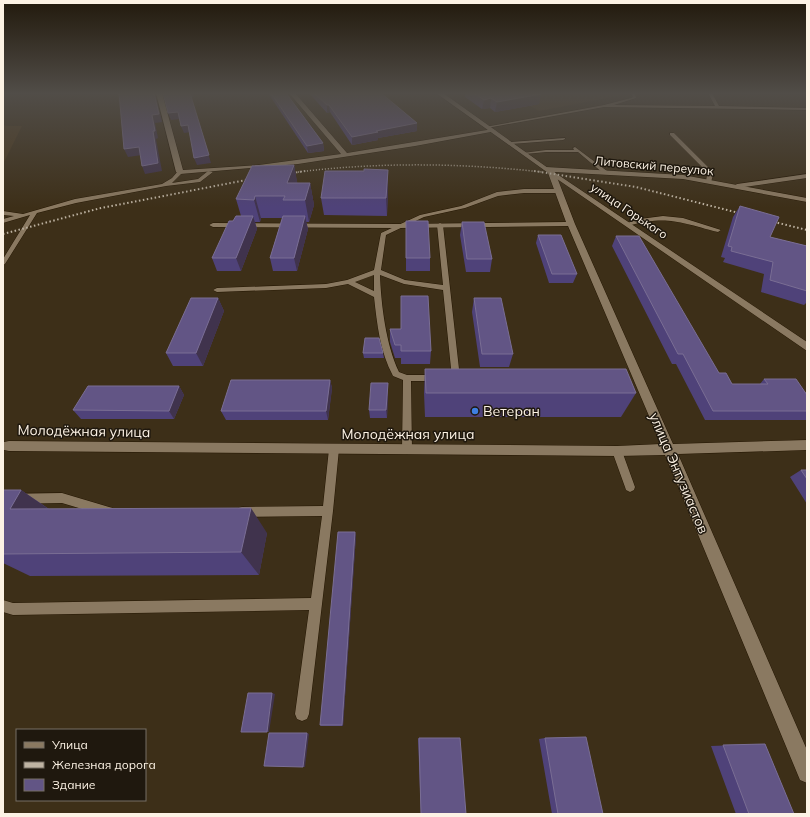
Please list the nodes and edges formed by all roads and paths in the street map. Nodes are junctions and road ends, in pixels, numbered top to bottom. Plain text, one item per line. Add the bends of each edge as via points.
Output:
1 (169, 131) edge
2 (325, 131) edge
3 (478, 131) edge
4 (493, 131) edge
5 (672, 134) dead end
6 (563, 140) dead end
7 (511, 144) junction
8 (525, 154) junction
9 (345, 155) junction
10 (549, 171) junction
11 (180, 172) junction
12 (210, 172) junction
13 (605, 172) junction
14 (807, 176) edge
15 (709, 181) junction
16 (164, 185) junction
17 (737, 186) junction
18 (559, 191) junction
19 (807, 200) edge
20 (35, 212) junction
21 (3, 213) edge
22 (24, 215) junction
23 (3, 221) edge
24 (571, 224) junction
25 (627, 224) junction
26 (213, 225) dead end
27 (440, 225) junction
28 (397, 226) junction
29 (718, 230) dead end
30 (3, 263) edge
31 (377, 270) junction
32 (348, 282) junction
33 (446, 288) junction
34 (217, 290) dead end
35 (379, 296) junction
36 (807, 347) edge
37 (407, 378) junction
38 (807, 445) edge
39 (6, 446) edge
40 (334, 449) junction
41 (407, 450) junction
42 (669, 450) junction
43 (617, 451) junction
44 (630, 487) dead end
45 (3, 499) edge
46 (328, 511) junction
47 (233, 512) edge
48 (122, 514) edge
49 (315, 604) junction
50 (3, 606) edge
51 (302, 714) dead end
52 (807, 773) edge

1 - 11 street
2 - 9 street
3 - 9 street
4 - 7 street, улица Горького
5 - 15 lane via 706,168 710,175
6 - 7 lane
7 - 8 street, улица Горького
8 - 10 street, улица Горького
8 - 13 lane via 577,150
9 - 12 street
10 - 13 street, Литовский переулок
10 - 18 street, улица Энтузиастов
10 - 25 street, улица Горького
11 - 12 street
11 - 16 lane
12 - 16 lane via 200,180
13 - 15 street, Литовский переулок via 657,174
14 - 17 lane
15 - 17 street, Литовский переулок
16 - 20 lane via 90,198
17 - 19 street, Литовский переулок
18 - 24 street, улица Энтузиастов
18 - 28 lane via 497,194 463,207 422,216
20 - 22 lane
20 - 30 lane via 16,248
21 - 22 lane
22 - 23 lane
24 - 27 street
24 - 42 street, улица Энтузиастов via 635,378
25 - 29 lane via 663,217
25 - 36 street, улица Горького
26 - 28 street
27 - 28 street
27 - 33 lane
28 - 31 lane via 383,234
31 - 32 lane
31 - 33 lane via 404,282
31 - 35 lane
32 - 34 lane via 305,288
32 - 35 lane
33 - 37 lane via 453,378
35 - 37 lane via 388,358 396,374
37 - 41 lane
38 - 42 street, Молодёжная улица
39 - 40 street, Молодёжная улица
40 - 41 street, Молодёжная улица
40 - 46 lane
41 - 43 street, Молодёжная улица
42 - 43 street, Молодёжная улица
42 - 52 street, улица Энтузиастов
43 - 44 lane
45 - 48 lane via 62,498
46 - 47 lane
46 - 49 lane
49 - 50 lane via 12,609
49 - 51 lane

